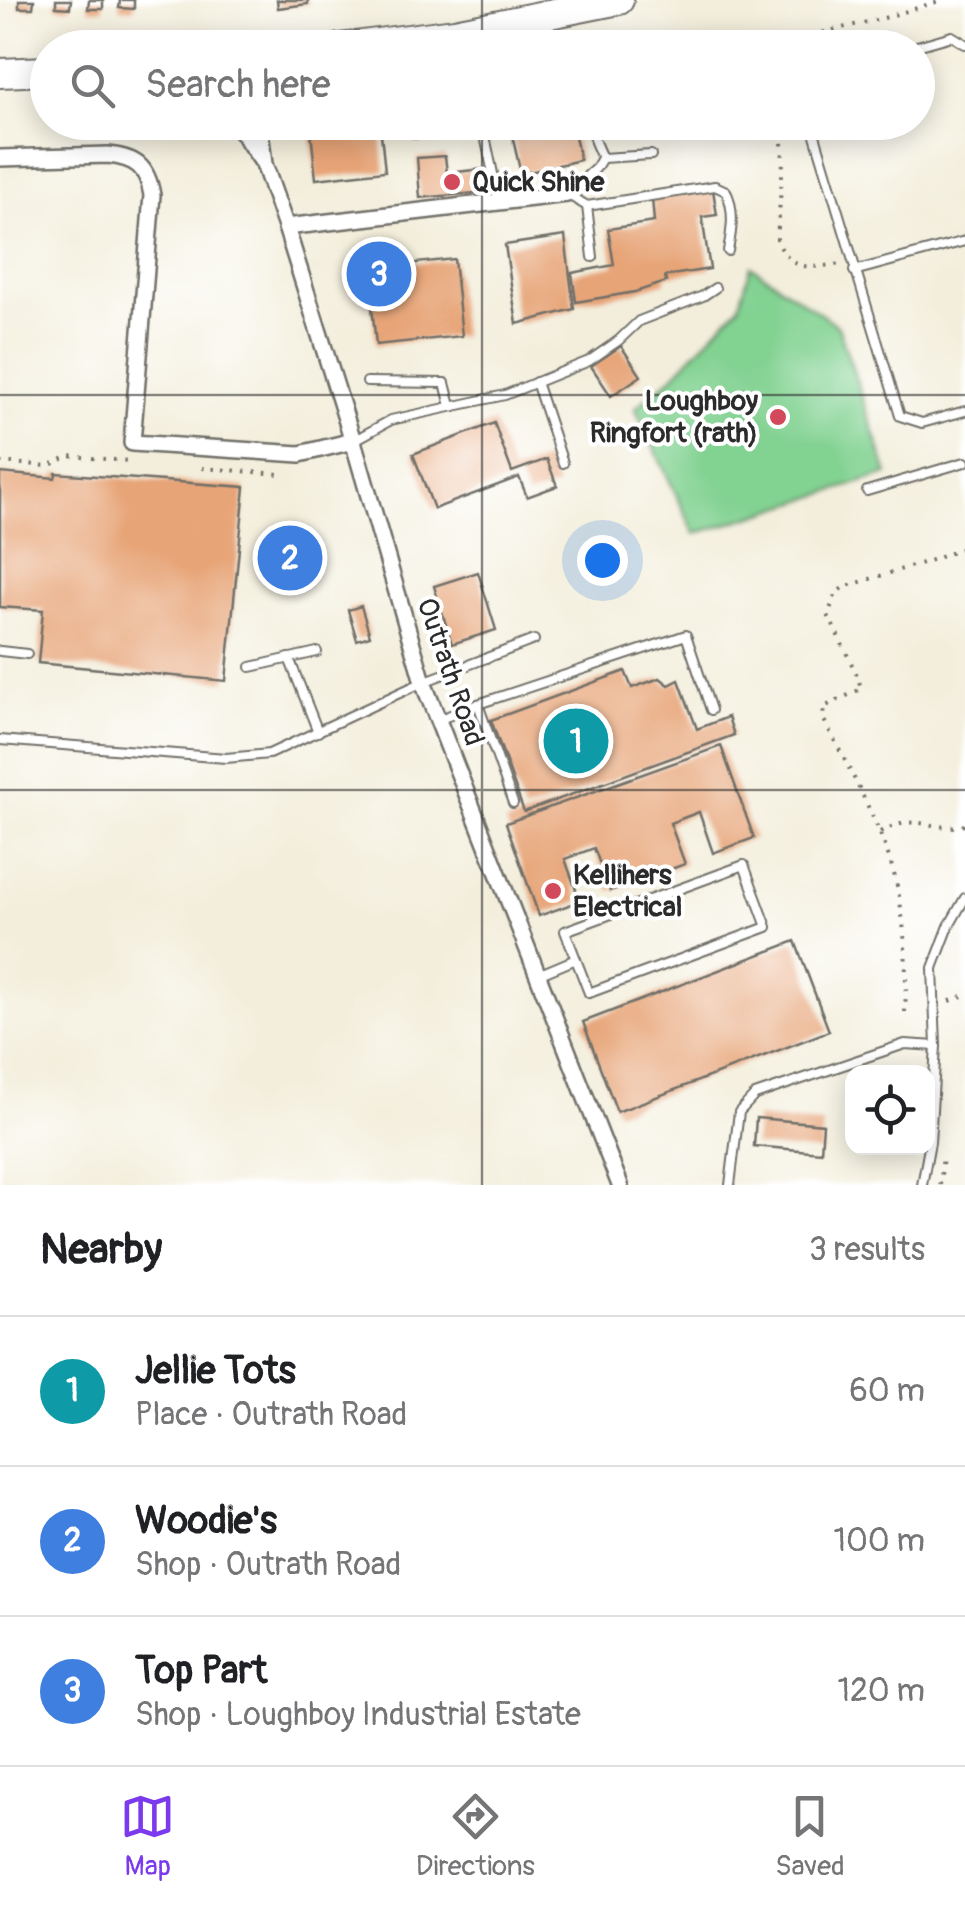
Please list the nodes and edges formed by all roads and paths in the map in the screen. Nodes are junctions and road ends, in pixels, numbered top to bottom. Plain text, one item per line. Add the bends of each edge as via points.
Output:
1 (619, 0) edge
2 (943, 0) edge
3 (470, 30) edge
4 (833, 30) edge
5 (935, 41) edge
6 (965, 44) edge
7 (30, 72) edge
8 (0, 75) edge
9 (30, 79) edge
10 (247, 140) edge
11 (261, 140) edge
12 (486, 140) edge
13 (594, 140) edge
14 (781, 140) edge
15 (815, 140) edge
16 (651, 155) dead end
17 (0, 158) edge
18 (602, 158) junction
19 (264, 164) junction
20 (567, 194) junction
21 (499, 202) junction
22 (587, 206) junction
23 (286, 226) junction
24 (965, 241) edge
25 (728, 251) dead end
26 (593, 257) dead end
27 (853, 267) junction
28 (715, 288) dead end
29 (367, 382) dead end
30 (536, 382) junction
31 (451, 406) junction
32 (965, 412) edge
33 (353, 441) junction
34 (0, 462) edge
35 (141, 462) dead end
36 (563, 462) dead end
37 (965, 462) edge
38 (194, 467) dead end
39 (280, 474) dead end
40 (867, 491) dead end
41 (965, 547) edge
42 (534, 640) dead end
43 (0, 652) edge
44 (317, 652) dead end
45 (27, 654) dead end
46 (288, 658) junction
47 (250, 666) dead end
48 (423, 682) junction
49 (478, 704) junction
50 (711, 710) dead end
51 (438, 720) junction
52 (318, 732) junction
53 (0, 740) edge
54 (514, 803) dead end
55 (965, 825) edge
56 (880, 832) junction
57 (965, 898) edge
58 (576, 959) junction
59 (538, 975) junction
60 (905, 1012) dead end
61 (936, 1046) junction
62 (620, 1185) edge
63 (730, 1185) edge
64 (922, 1185) edge

1 - 3 highway
2 - 4 path
5 - 6 lane via 952,36
7 - 8 highway
8 - 9 street
10 - 19 street, Outrath Road
11 - 19 street, Outrath Road
12 - 21 lane
13 - 18 lane
14 - 27 path via 782,251 805,266
15 - 27 lane
16 - 18 lane
17 - 33 street via 124,157 149,178 132,443 300,454
18 - 20 lane
19 - 23 street, Outrath Road
20 - 21 street
20 - 22 lane
21 - 23 street
22 - 25 lane via 715,186 732,204
22 - 26 lane
23 - 33 street, Outrath Road
24 - 27 lane
27 - 32 lane via 900,416 922,423
28 - 30 lane via 639,322 589,361
29 - 31 lane via 446,383
30 - 31 lane
30 - 36 lane
31 - 33 lane via 392,420
33 - 48 street, Outrath Road
34 - 35 path via 48,466 69,456
37 - 40 lane
38 - 39 path
41 - 56 path via 844,587 830,603 828,615 861,690 824,707 823,718
42 - 48 lane
43 - 45 lane
44 - 46 lane
46 - 47 lane
46 - 52 lane
48 - 51 street, Outrath Road
48 - 52 lane
49 - 50 lane via 686,635
49 - 51 lane
49 - 54 lane
51 - 59 street, Outrath Road
52 - 53 lane via 268,754 226,758
55 - 56 path via 910,821
56 - 60 path via 899,894
57 - 61 lane via 933,968
58 - 58 lane via 565,931 744,864 768,927 588,993
58 - 59 lane
59 - 62 street, Outrath Road
61 - 63 lane via 905,1044 754,1095 739,1112
61 - 64 lane

